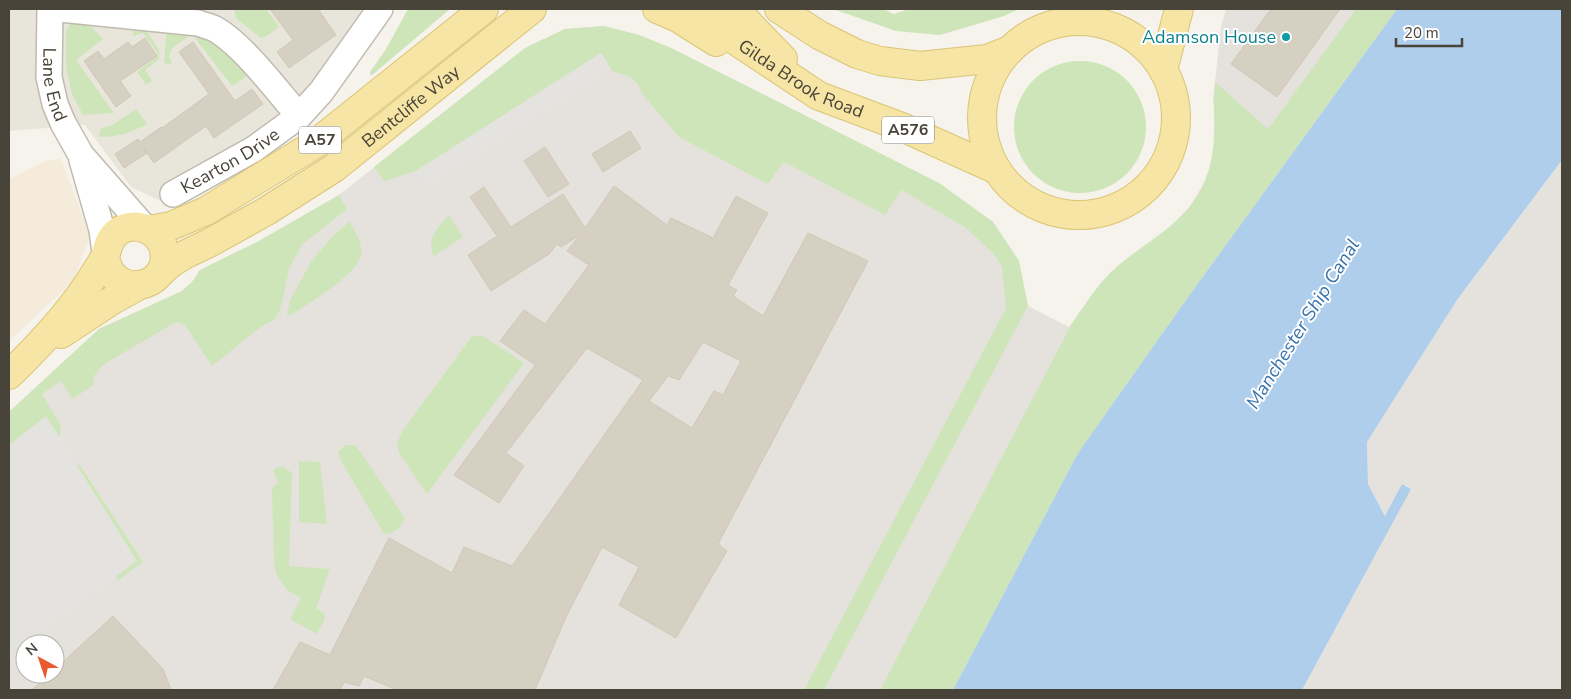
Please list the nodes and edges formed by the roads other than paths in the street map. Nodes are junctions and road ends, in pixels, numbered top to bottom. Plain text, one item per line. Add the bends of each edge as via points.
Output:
1 (50, 9) edge
2 (60, 9) edge
3 (380, 9) edge
4 (532, 9) edge
5 (547, 9) edge
6 (657, 9) edge
7 (700, 9) edge
8 (735, 9) edge
9 (779, 9) edge
10 (1179, 9) edge
11 (478, 12) edge
12 (1078, 15) edge
13 (485, 46) junction
14 (1010, 50) junction
15 (1163, 70) junction
16 (819, 96) junction
17 (299, 116) junction
18 (81, 155) junction
19 (995, 169) junction
20 (173, 194) dead end
21 (147, 229) junction
22 (105, 254) junction
23 (148, 281) junction
24 (17, 367) edge

1 - 18 street, Lane End via 53,95 63,123
2 - 17 street via 198,23 214,29 247,56
3 - 17 street, Kearton Drive via 321,92
4 - 13 main road, Bentcliffe Way / A57
5 - 13 main road
6 - 16 main road via 698,29 741,60
7 - 16 main road, Gilda Brook Road / A576 via 727,35
8 - 16 main road
9 - 14 main road, A576 via 857,54 880,61 920,66 987,59
10 - 15 main road
11 - 21 main road, Bentcliffe Way / A57 via 315,144 206,211 171,226
12 - 14 main road, A576 via 1037,30
12 - 15 main road, A576 via 1123,32 1146,48
13 - 23 main road, Bentcliffe Way / A57 via 334,168 265,212 184,255
14 - 19 main road, A576 via 991,76 982,107 983,139
15 - 19 main road, A576 via 1173,94 1176,120 1172,146 1161,169 1145,189 1124,204 1099,214 1072,216 1045,210 1017,194
16 - 19 main road, Gilda Brook Road / A576 via 902,127
17 - 20 street, Kearton Drive via 254,149
18 - 21 street, Lane End
18 - 22 street, Lane End via 102,230
21 - 22 main road, A57 via 136,227 119,231 108,244
21 - 23 main road via 156,236 164,251 162,268
22 - 23 main road via 106,264 122,283 129,286
22 - 24 main road, A57 via 77,300
23 - 24 main road, Bentcliffe Way via 91,313

